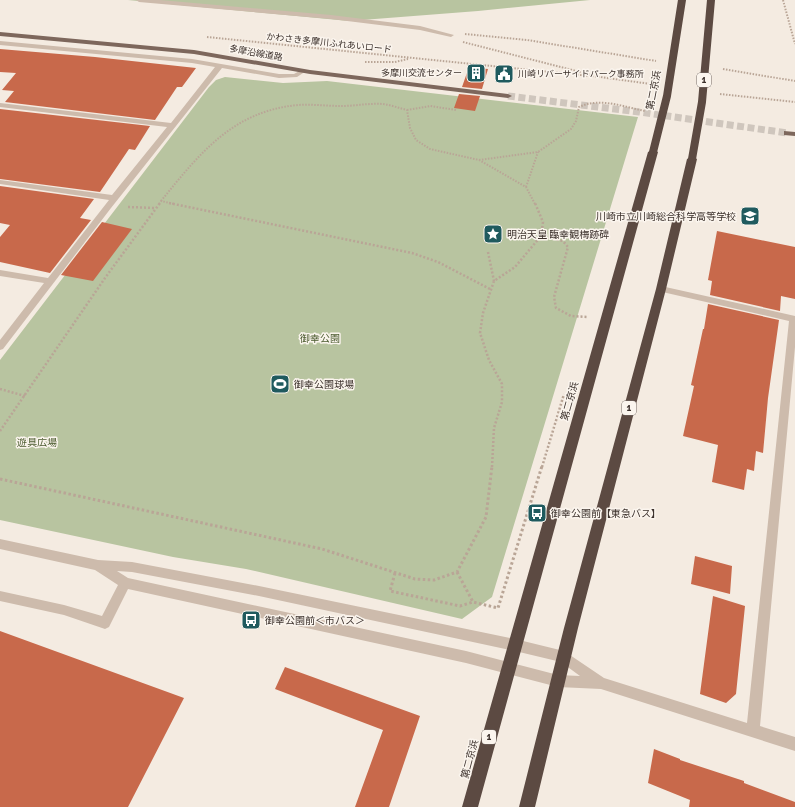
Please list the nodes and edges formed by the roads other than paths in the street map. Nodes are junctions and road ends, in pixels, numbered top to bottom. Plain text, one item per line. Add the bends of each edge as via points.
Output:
1 (139, 0) edge
2 (682, 0) edge
3 (711, 0) edge
4 (0, 34) edge
5 (451, 35) road end
6 (0, 43) edge
7 (219, 67) junction
8 (303, 71) junction
9 (508, 96) tunnel mouth
10 (0, 105) edge
11 (172, 125) junction
12 (0, 182) edge
13 (115, 198) junction
14 (0, 273) edge
15 (50, 281) junction
16 (661, 289) junction
17 (794, 330) edge
18 (0, 347) edge
19 (0, 544) edge
20 (98, 565) junction
21 (125, 583) junction
22 (0, 596) edge
23 (515, 645) junction
24 (564, 657) junction
25 (508, 668) junction
26 (558, 681) junction
27 (601, 683) junction
28 (753, 729) junction
29 (795, 744) edge
30 (470, 807) edge
31 (527, 807) edge

1 - 5 street via 339,18 420,28
2 - 23 highway, 第二京浜 / 1, bridge via 667,96 653,152
3 - 16 highway, 1, bridge via 702,102 692,159
4 - 8 main road, 多摩沿線道路 via 194,52
6 - 7 street via 192,61
7 - 8 street via 279,76 295,76
7 - 11 street
8 - 9 main road, 多摩沿線道路
10 - 11 street
11 - 13 street
12 - 13 street
13 - 15 street
14 - 15 street
15 - 18 street
16 - 17 street via 794,319
16 - 24 highway, 1
17 - 28 street
19 - 20 street
20 - 21 street
20 - 23 street via 132,567
21 - 22 street via 105,623 64,610
21 - 25 street
23 - 24 street
23 - 25 highway, 第二京浜 / 1
24 - 26 highway, 1
24 - 27 street
25 - 26 street
25 - 30 highway, 第二京浜 / 1
26 - 27 street
26 - 31 highway, 1
27 - 28 street
28 - 29 street

